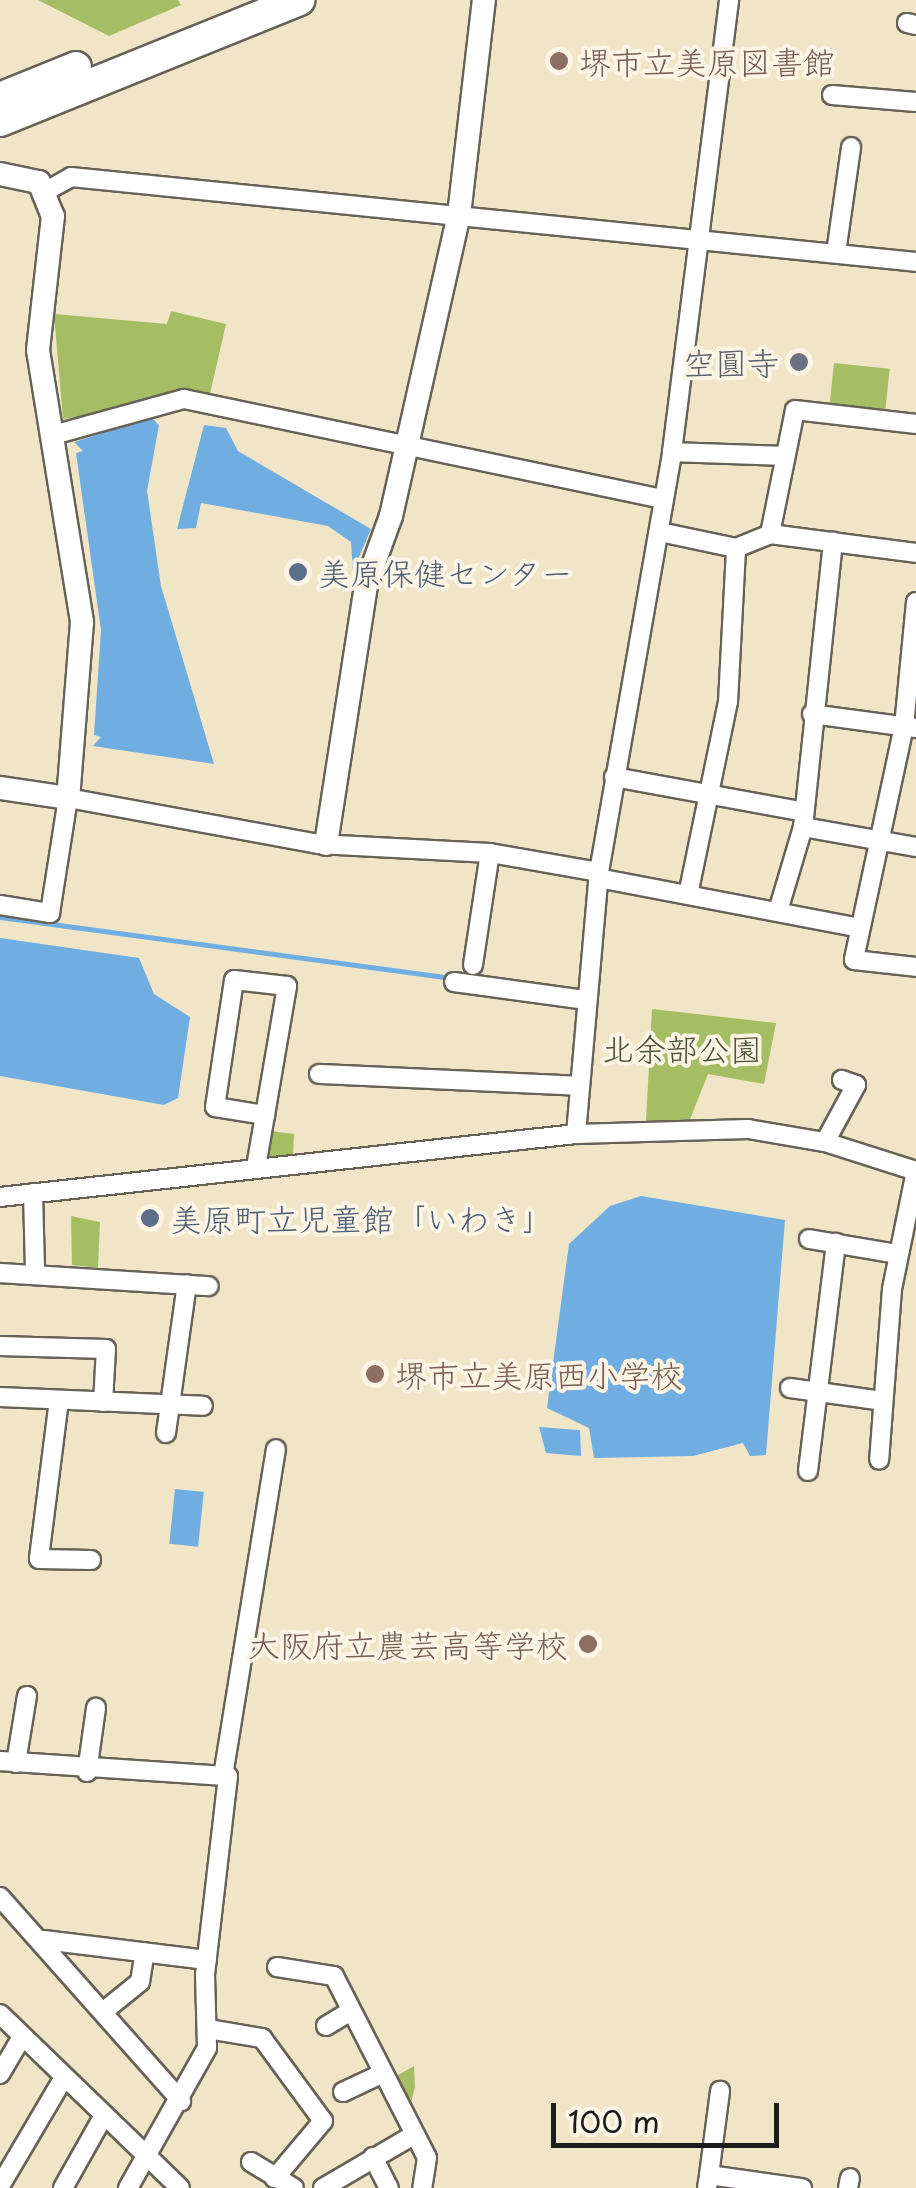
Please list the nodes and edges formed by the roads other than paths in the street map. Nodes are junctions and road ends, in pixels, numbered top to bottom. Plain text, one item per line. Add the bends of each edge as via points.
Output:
1 (244, 0) edge
2 (300, 0) edge
3 (484, 0) edge
4 (729, 0) edge
5 (832, 95) dead end
6 (0, 98) edge
7 (916, 102) edge
8 (0, 121) edge
9 (851, 147) dead end
10 (0, 174) edge
11 (48, 190) junction
12 (459, 215) junction
13 (694, 239) junction
14 (836, 254) junction
15 (916, 262) edge
16 (916, 424) edge
17 (52, 435) junction
18 (408, 443) junction
19 (672, 452) junction
20 (784, 456) junction
21 (664, 499) junction
22 (660, 532) junction
23 (770, 534) junction
24 (833, 542) junction
25 (736, 548) junction
26 (916, 553) edge
27 (916, 602) edge
28 (812, 714) junction
29 (910, 727) edge
30 (614, 776) junction
31 (0, 788) edge
32 (707, 796) junction
33 (68, 798) junction
34 (803, 820) junction
35 (876, 838) junction
36 (326, 844) junction
37 (916, 846) edge
38 (490, 854) junction
39 (598, 875) junction
40 (689, 890) junction
41 (0, 905) edge
42 (778, 911) junction
43 (860, 928) junction
44 (473, 965) dead end
45 (916, 967) edge
46 (454, 982) dead end
47 (585, 1000) junction
48 (319, 1074) dead end
49 (842, 1080) dead end
50 (580, 1086) junction
51 (265, 1115) junction
52 (576, 1134) junction
53 (825, 1142) junction
54 (256, 1166) junction
55 (33, 1193) junction
56 (0, 1197) edge
57 (809, 1239) dead end
58 (836, 1243) junction
59 (897, 1259) junction
60 (916, 1266) edge
61 (35, 1270) junction
62 (0, 1273) edge
63 (186, 1284) junction
64 (209, 1286) dead end
65 (0, 1346) edge
66 (790, 1388) dead end
67 (818, 1392) junction
68 (0, 1397) edge
69 (59, 1400) junction
70 (103, 1402) junction
71 (882, 1402) junction
72 (170, 1405) junction
73 (203, 1406) dead end
74 (166, 1433) dead end
75 (276, 1449) dead end
76 (879, 1460) dead end
77 (808, 1471) dead end
78 (91, 1560) dead end
79 (26, 1696) dead end
80 (96, 1708) dead end
81 (8, 1762) edge
82 (87, 1772) junction
83 (223, 1776) junction
84 (0, 1897) edge
85 (44, 1940) junction
86 (145, 1952) junction
87 (207, 1960) junction
88 (277, 1966) dead end
89 (104, 2011) junction
90 (351, 2012) junction
91 (0, 2014) edge
92 (326, 2026) dead end
93 (208, 2029) junction
94 (22, 2037) junction
95 (0, 2074) edge
96 (382, 2074) junction
97 (63, 2079) junction
98 (720, 2090) dead end
99 (344, 2092) dead end
100 (181, 2101) junction
101 (103, 2118) junction
102 (412, 2136) junction
103 (373, 2157) junction
104 (146, 2159) junction
105 (251, 2162) dead end
106 (275, 2178) junction
107 (708, 2181) edge
108 (0, 2186) edge
109 (63, 2188) edge
110 (128, 2188) edge
111 (180, 2188) edge
112 (294, 2188) edge
113 (323, 2188) edge
114 (388, 2188) edge
115 (422, 2188) edge
116 (802, 2188) edge

1 - 6 highway
2 - 8 highway
3 - 12 street
4 - 13 street
5 - 7 street
9 - 14 street
10 - 11 street
11 - 12 street via 71,178
11 - 17 street via 38,350
12 - 13 street
12 - 18 street
13 - 14 street
13 - 19 street
14 - 15 street
16 - 20 street via 795,410
17 - 18 street via 184,398
17 - 33 street via 82,622
18 - 21 street
18 - 36 street via 366,585
19 - 20 street
19 - 21 street
20 - 23 street
21 - 22 street
22 - 25 street
22 - 30 street
23 - 24 street
23 - 25 street
24 - 26 street
24 - 28 street
25 - 32 street via 732,666
27 - 29 street
28 - 29 street
28 - 34 street
29 - 35 street
30 - 32 street
30 - 39 street
31 - 33 street
32 - 34 street
32 - 40 street
33 - 36 street
33 - 41 street via 50,913
34 - 35 street
34 - 42 street
35 - 37 street
35 - 43 street
36 - 38 street
38 - 39 street
38 - 44 street
39 - 40 street
39 - 47 street
40 - 42 street
42 - 43 street
43 - 45 street via 854,960
46 - 47 street
47 - 50 street
48 - 50 street
49 - 53 street via 856,1085
50 - 52 street
51 - 51 street via 215,1107 234,980 287,986
51 - 54 street
52 - 53 street via 748,1129
52 - 54 street
53 - 59 street via 916,1170
54 - 55 street
55 - 56 street
55 - 61 street
57 - 58 street
58 - 59 street
58 - 67 street
59 - 60 street
59 - 71 street
61 - 62 street
61 - 63 street
63 - 64 street
63 - 72 street
65 - 70 street via 106,1349
66 - 67 street
67 - 71 street
67 - 77 street
68 - 69 street
69 - 70 street
69 - 78 street via 39,1558
70 - 72 street
71 - 76 street
72 - 73 street
72 - 74 street
75 - 83 street
79 - 81 street
80 - 82 street
81 - 82 street
82 - 83 street
83 - 87 street
84 - 85 street
85 - 86 street
85 - 89 street
86 - 87 street
86 - 89 street via 140,1982
87 - 93 street
88 - 90 street via 334,1976
89 - 100 street
90 - 92 street
90 - 96 street
91 - 94 street
93 - 100 street
93 - 106 street via 262,2038 323,2121
94 - 95 street
94 - 97 street
96 - 99 street
96 - 102 street
97 - 101 street
97 - 108 street
98 - 107 street
100 - 104 street
101 - 104 street
101 - 109 street
102 - 103 street
102 - 115 street via 427,2158
103 - 113 street
103 - 114 street
104 - 110 street
104 - 111 street
105 - 106 street
106 - 112 street
107 - 116 street

